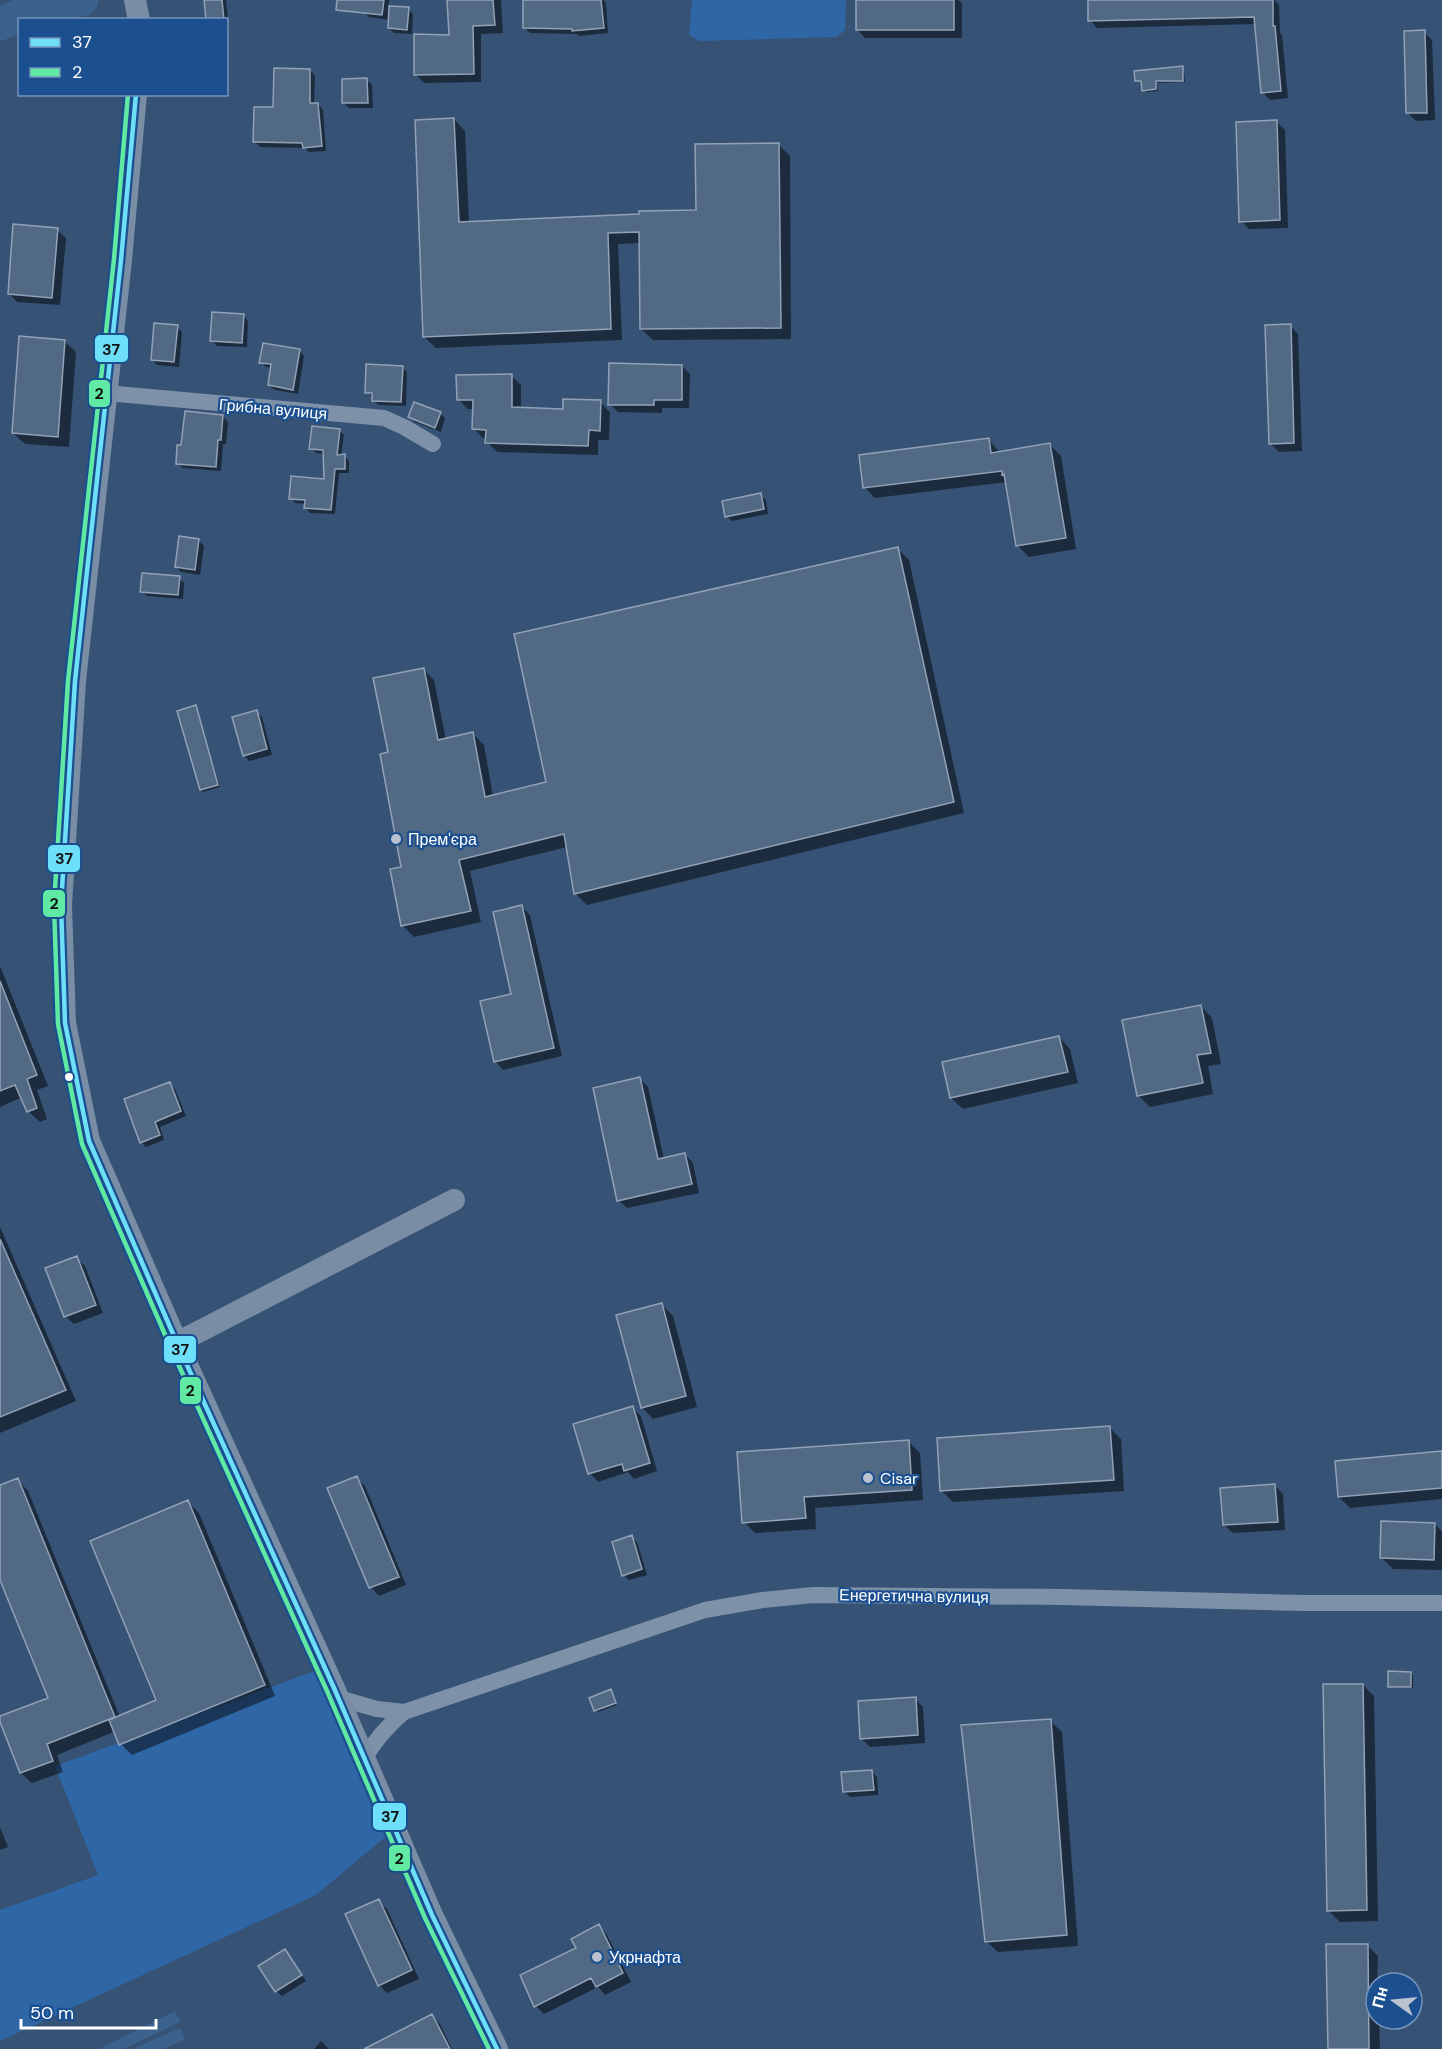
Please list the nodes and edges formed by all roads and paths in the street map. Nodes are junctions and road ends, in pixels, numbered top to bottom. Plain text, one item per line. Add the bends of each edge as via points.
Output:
1 (135, 0) edge
2 (139, 18) edge
3 (136, 96) edge
4 (106, 393) junction
5 (432, 444) dead end
6 (454, 1200) dead end
7 (177, 1343) junction
8 (1442, 1603) edge
9 (338, 1698) junction
10 (404, 1712) junction
11 (364, 1759) junction
12 (497, 2049) edge

1 - 2 main road
3 - 4 main road
4 - 5 street, Грибна вулиця via 384,418
4 - 7 main road via 75,681 61,905 65,1023 88,1141
6 - 7 main road
7 - 9 main road
8 - 10 street, Енергетична вулиця via 813,1595 764,1600 705,1610
9 - 10 street, Енергетична вулиця
9 - 11 main road
10 - 11 street, Енергетична вулиця via 387,1725
11 - 12 main road via 432,1915

